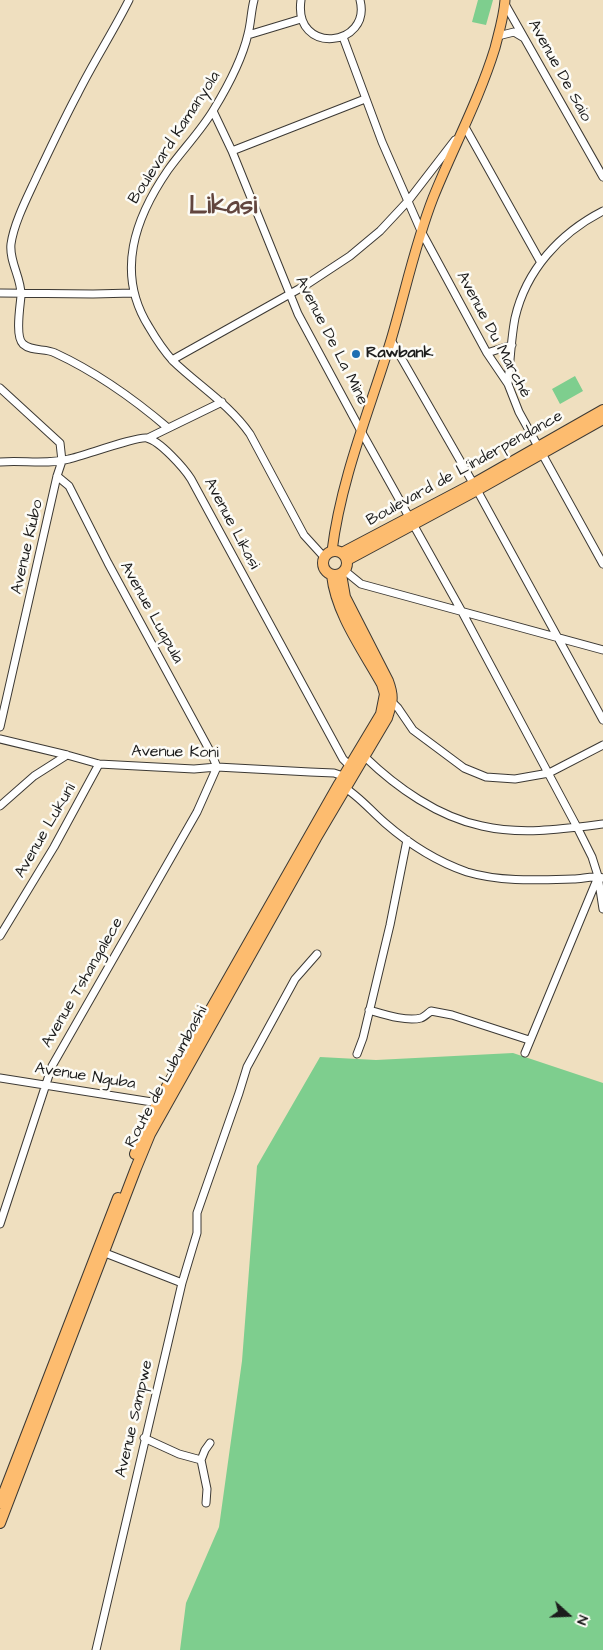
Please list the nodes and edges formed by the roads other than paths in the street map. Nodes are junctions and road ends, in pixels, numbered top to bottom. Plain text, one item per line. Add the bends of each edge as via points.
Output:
1 (129, 0) edge
2 (254, 0) edge
3 (301, 0) edge
4 (360, 0) edge
5 (505, 2) edge
6 (301, 19) junction
7 (248, 35) junction
8 (498, 36) junction
9 (343, 37) junction
10 (526, 40) junction
11 (365, 99) junction
12 (213, 111) junction
13 (465, 127) junction
14 (232, 151) junction
15 (603, 177) edge
16 (408, 201) junction
17 (603, 211) edge
18 (421, 230) junction
19 (540, 261) junction
20 (0, 293) edge
21 (133, 293) junction
22 (289, 293) junction
23 (21, 294) junction
24 (390, 340) junction
25 (512, 345) junction
26 (487, 353) junction
27 (172, 360) junction
28 (508, 384) junction
29 (0, 388) edge
30 (222, 402) junction
31 (603, 410) edge
32 (603, 420) edge
33 (168, 428) junction
34 (578, 429) junction
35 (362, 431) junction
36 (148, 438) junction
37 (540, 450) junction
38 (62, 461) junction
39 (0, 462) edge
40 (57, 476) junction
41 (475, 487) junction
42 (412, 521) junction
43 (336, 555) junction
44 (603, 564) edge
45 (339, 573) junction
46 (461, 610) junction
47 (558, 639) junction
48 (603, 650) edge
49 (389, 698) junction
50 (603, 720) edge
51 (0, 727) edge
52 (0, 739) edge
53 (603, 745) edge
54 (67, 755) junction
55 (365, 757) junction
56 (99, 764) junction
57 (217, 767) junction
58 (549, 774) junction
59 (346, 779) junction
60 (0, 806) edge
61 (603, 824) edge
62 (577, 827) junction
63 (408, 840) junction
64 (600, 877) edge
65 (603, 910) edge
66 (0, 936) edge
67 (317, 954) dead end
68 (369, 1010) junction
69 (529, 1040) junction
70 (525, 1053) dead end
71 (357, 1054) dead end
72 (0, 1078) edge
73 (46, 1086) junction
74 (161, 1105) junction
75 (0, 1224) edge
76 (101, 1252) junction
77 (182, 1283) junction
78 (144, 1438) junction
79 (210, 1443) dead end
80 (201, 1460) junction
81 (206, 1502) dead end
82 (0, 1503) edge
83 (0, 1523) edge
84 (96, 1650) edge

1 - 23 street via 78,93 18,221 11,246
2 - 7 street, Boulevard Kamanyola
3 - 6 street
4 - 9 street via 357,24
5 - 8 main road
5 - 10 street, Avenue De Saio
6 - 7 street
6 - 9 street via 314,34 328,39
7 - 12 street, Boulevard Kamanyola
8 - 10 street via 514,32
8 - 13 main road
9 - 11 street, Avenue Du Marché
10 - 15 street, Avenue De Saio
11 - 14 street
11 - 16 street, Avenue Du Marché
12 - 14 street, Avenue De La Mine
12 - 21 street, Boulevard Kamanyola via 169,169 143,212 132,260
13 - 16 street
13 - 18 main road
13 - 19 street
14 - 22 street, Avenue De La Mine
16 - 18 street, Avenue Du Marché
16 - 22 street via 350,256
17 - 19 street via 565,236
18 - 24 main road
18 - 26 street, Avenue Du Marché
19 - 25 street via 524,291
20 - 23 street
21 - 23 street
21 - 27 street, Boulevard Kamanyola via 145,321
22 - 27 street
22 - 35 street, Avenue De La Mine
23 - 33 street via 19,336 22,343 53,352 99,377 136,401
24 - 35 main road
24 - 41 street
25 - 26 street
25 - 28 street
26 - 28 street, Avenue Du Marché
27 - 30 street, Boulevard Kamanyola
28 - 37 street, Avenue Du Marché
29 - 38 street via 60,443
30 - 33 street
30 - 43 street, Boulevard Kamanyola via 250,434 304,536
31 - 34 highway, Boulevard de L'inderpendance
32 - 34 highway, Boulevard de L'inderpendance
33 - 36 street
34 - 37 highway, Boulevard de L'inderpendance
35 - 42 street, Avenue De La Mine
35 - 43 main road via 340,510
36 - 38 street via 140,437
36 - 59 street, Avenue Likasi via 174,458 191,479 342,758
37 - 41 highway, Boulevard de L'inderpendance
37 - 44 street, Avenue Du Marché
38 - 39 street
38 - 40 street, Avenue Kiubo
40 - 51 street, Avenue Kiubo
40 - 57 street, Avenue Luapula via 69,486
41 - 42 highway, Boulevard de L'inderpendance
41 - 47 street
42 - 43 highway, Boulevard de L'inderpendance
42 - 46 street, Avenue De La Mine
43 - 45 highway via 347,565
43 - 45 highway via 322,564 324,570
45 - 46 street via 361,584
45 - 49 highway via 333,588 338,605
46 - 47 street
46 - 58 street, Avenue De La Mine
47 - 48 street
47 - 50 street
49 - 55 highway, Route de Lubumbashi via 387,718
49 - 58 street via 413,730 464,768 486,777
49 - 59 highway, Route de Lubumbashi
52 - 54 street, Avenue Koni
53 - 58 street
54 - 56 street, Avenue Koni
54 - 60 street via 34,776
55 - 59 highway, Route de Lubumbashi
55 - 62 street via 403,789 469,823 530,831
56 - 57 street, Avenue Koni
56 - 66 street, Avenue Lukuni
57 - 59 street, Avenue Koni via 334,773
57 - 73 street, Avenue Tshangalece via 192,821 52,1066
58 - 62 street, Avenue De La Mine
59 - 63 street, Avenue Likasi via 386,825
59 - 74 highway, Route de Lubumbashi
61 - 62 street
62 - 64 street, Avenue De La Mine
63 - 64 street, Avenue Likasi via 440,860 468,872 515,880
63 - 68 street
64 - 65 street, Avenue De La Mine
64 - 69 street
67 - 77 street, Avenue Sampwe via 295,979 247,1066 197,1213 197,1233
68 - 69 street via 401,1018 421,1018 431,1011
68 - 71 street
69 - 70 street
72 - 73 street, Avenue Nguba
73 - 74 street, Avenue Nguba
73 - 75 street, Avenue Tshangalece
74 - 76 highway, Route de Lubumbashi via 143,1133
76 - 77 street
76 - 82 highway, Route de Lubumbashi
76 - 83 highway, Route de Lubumbashi
77 - 78 street, Avenue Sampwe
78 - 80 street
78 - 84 street, Avenue Sampwe
79 - 80 street
80 - 81 street via 207,1489

